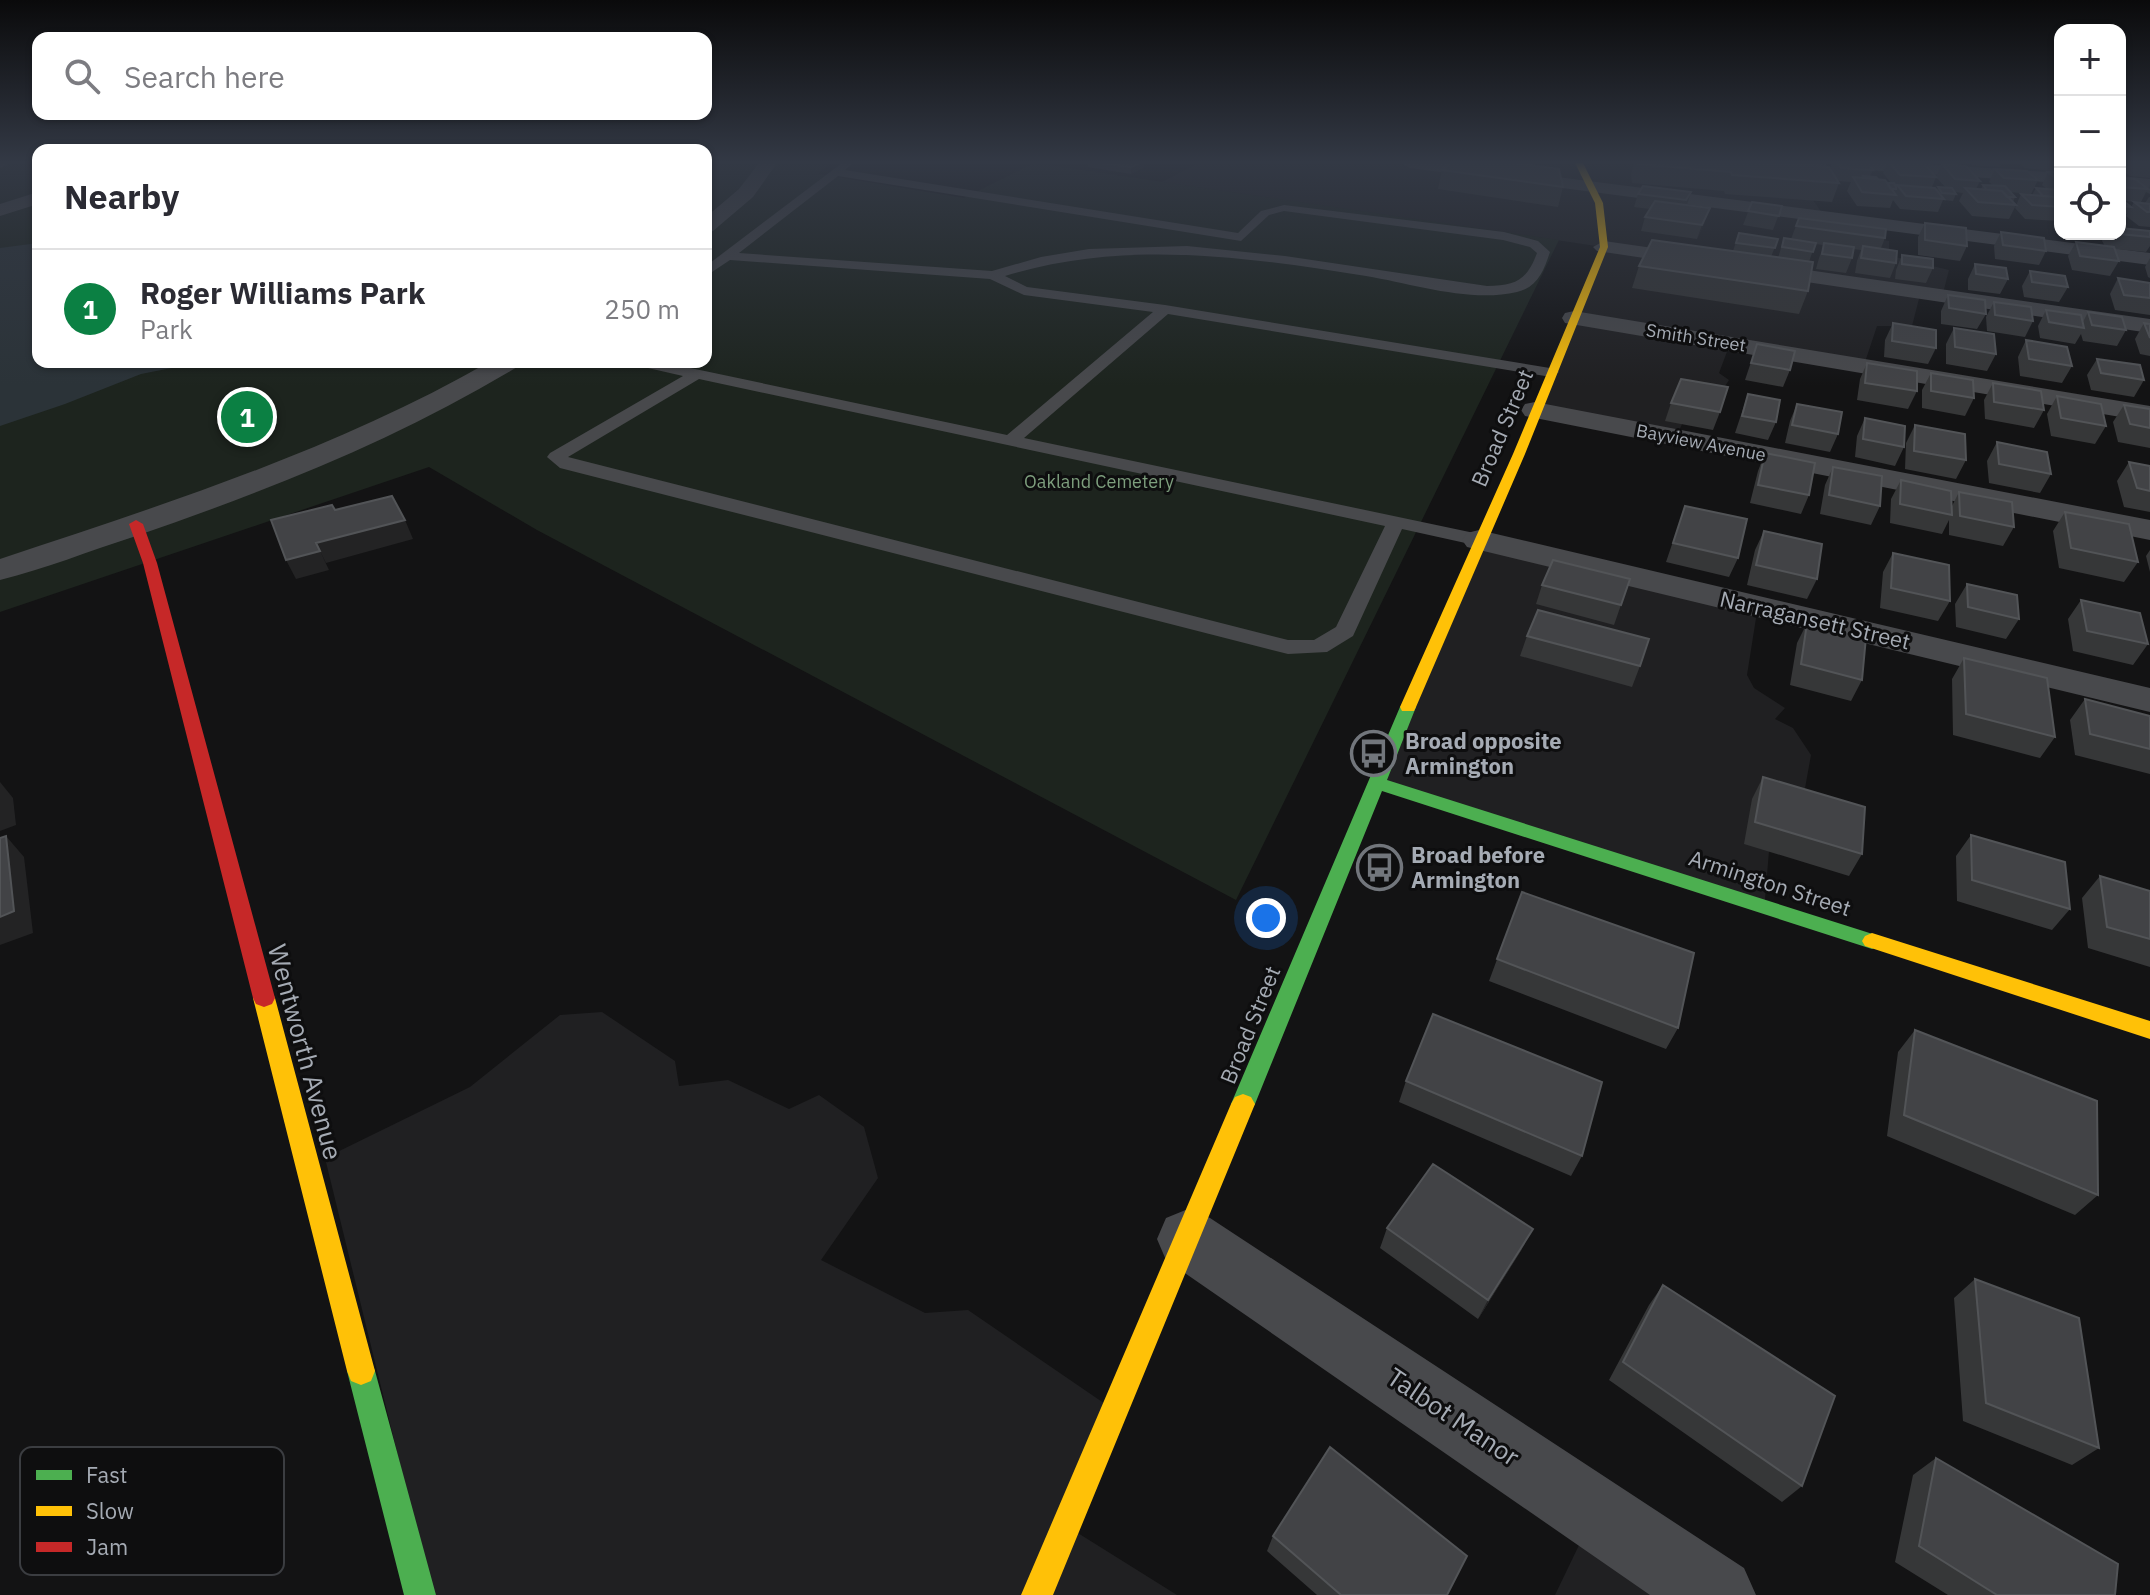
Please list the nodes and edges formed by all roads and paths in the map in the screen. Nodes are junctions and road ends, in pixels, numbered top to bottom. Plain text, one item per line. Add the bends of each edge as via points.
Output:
1 (751, 237) edge
2 (1187, 237) edge
3 (1241, 237) edge
4 (1509, 237) edge
5 (1605, 237) edge
6 (1982, 237) edge
7 (1604, 247) junction
8 (1179, 249) junction
9 (1230, 251) junction
10 (727, 256) junction
11 (2150, 259) edge
12 (712, 267) edge
13 (993, 275) junction
14 (1165, 309) junction
15 (1574, 318) junction
16 (2150, 326) edge
17 (498, 368) edge
18 (668, 368) edge
19 (1551, 372) junction
20 (697, 374) junction
21 (1535, 410) junction
22 (2150, 414) edge
23 (1010, 441) junction
24 (136, 524) junction
25 (1395, 524) junction
26 (2150, 530) edge
27 (1479, 540) junction
28 (0, 570) edge
29 (2150, 700) edge
30 (1375, 782) junction
31 (2150, 1030) edge
32 (1188, 1239) junction
33 (420, 1595) edge
34 (1037, 1595) edge
35 (1717, 1595) edge

1 - 10 lane
2 - 8 lane
3 - 9 lane via 1242,243
4 - 9 lane via 1544,252 1533,280 1516,288 1470,288
5 - 7 main road, Broad Street
6 - 11 street
7 - 15 main road, Broad Street
7 - 16 street
8 - 9 lane
8 - 13 lane via 1031,261
10 - 12 lane
10 - 13 lane
13 - 14 lane via 1024,291
14 - 19 lane
14 - 23 lane
15 - 19 main road, Broad Street
15 - 22 street, Smith Street
17 - 24 street via 359,439
18 - 20 lane
19 - 21 main road, Broad Street
20 - 23 lane
20 - 25 lane via 556,457 566,464 1288,647 1319,647 1345,631
21 - 26 street, Bayview Avenue
21 - 27 main road, Broad Street
23 - 25 lane
24 - 28 street
24 - 33 main road, Wentworth Avenue
25 - 27 lane
27 - 29 street, Narragansett Street
27 - 30 main road, Broad Street
30 - 31 main road, Armington Street
30 - 32 main road, Broad Street
32 - 34 main road, Broad Street
32 - 35 street, Talbot Manor

